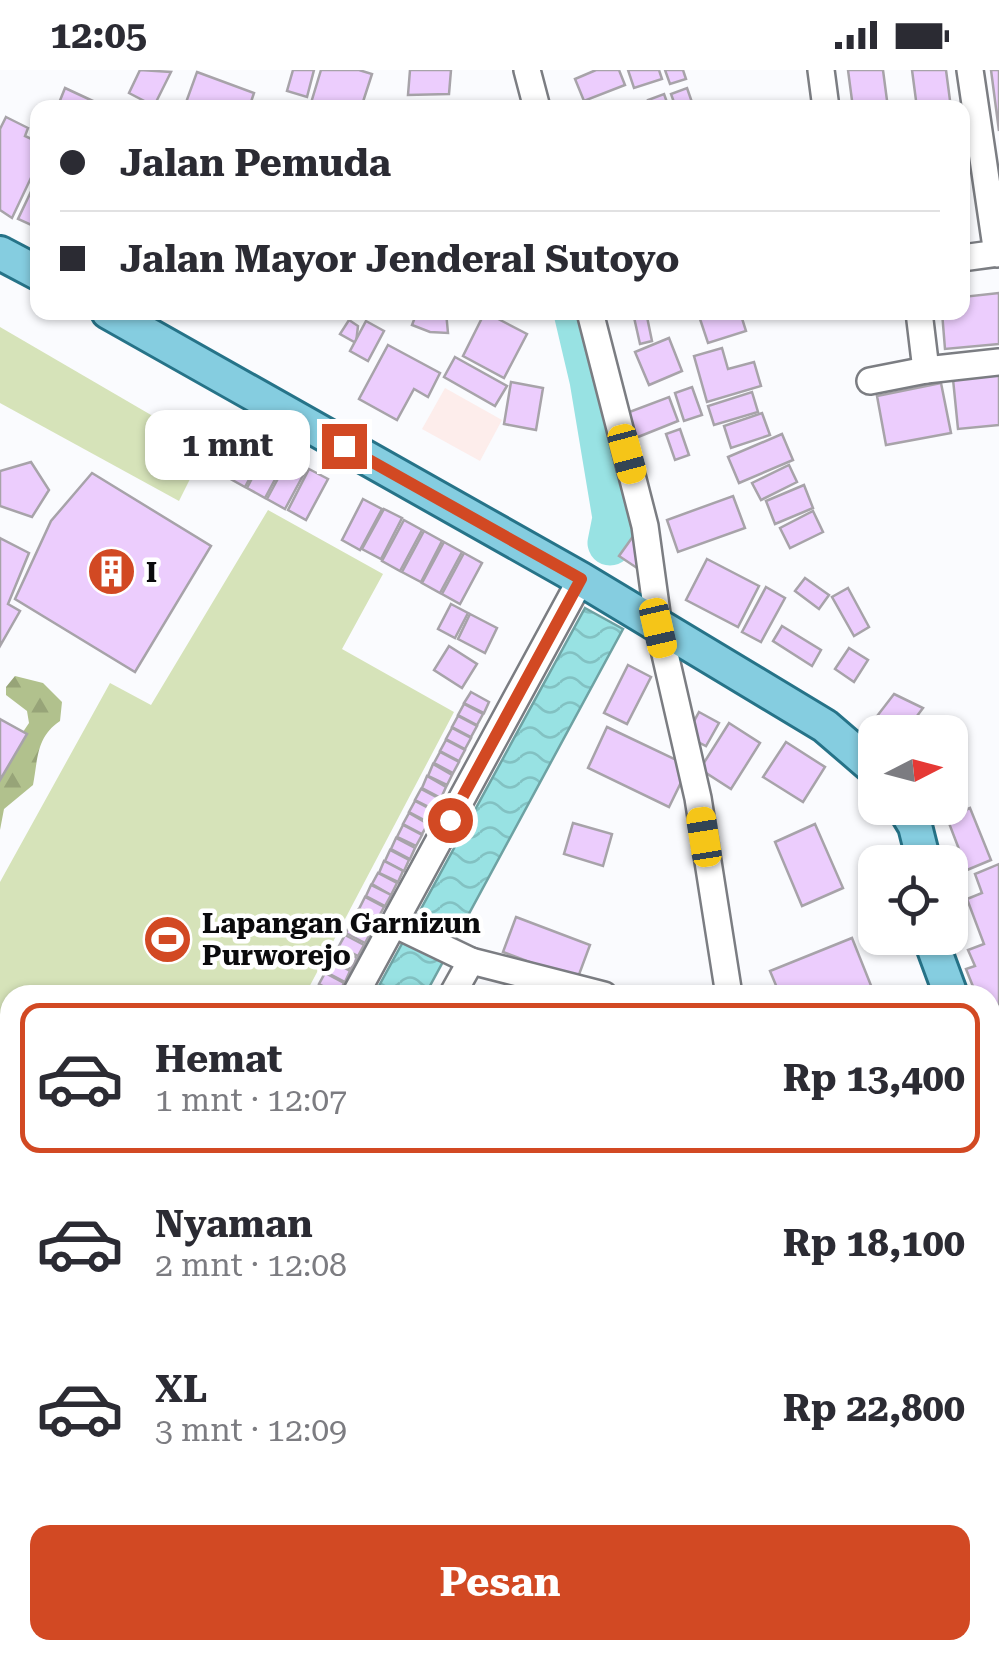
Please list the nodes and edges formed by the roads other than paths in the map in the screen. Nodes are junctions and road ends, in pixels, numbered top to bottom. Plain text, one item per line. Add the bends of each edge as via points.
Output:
1 (527, 70) edge
2 (821, 70) edge
3 (970, 70) edge
4 (535, 100) edge
5 (825, 100) edge
6 (0, 252) edge
7 (998, 254) edge
8 (970, 257) edge
9 (30, 269) edge
10 (122, 320) edge
11 (592, 320) edge
12 (920, 320) edge
13 (999, 362) edge
14 (926, 370) junction
15 (870, 381) dead end
16 (588, 583) junction
17 (648, 620) junction
18 (858, 754) edge
19 (400, 927) junction
20 (936, 955) edge
21 (464, 958) junction
22 (362, 985) edge
23 (455, 985) edge
24 (566, 985) edge
25 (727, 985) edge
26 (946, 985) edge

1 - 4 street
2 - 5 street
3 - 7 street
6 - 9 main road
7 - 8 street
10 - 16 main road
11 - 17 street via 645,526
12 - 14 street
13 - 14 street
14 - 15 street
16 - 17 main road
16 - 19 street
17 - 18 main road via 825,726
17 - 25 street via 698,798
19 - 21 street
19 - 22 street
20 - 26 main road
21 - 23 street
21 - 24 street

